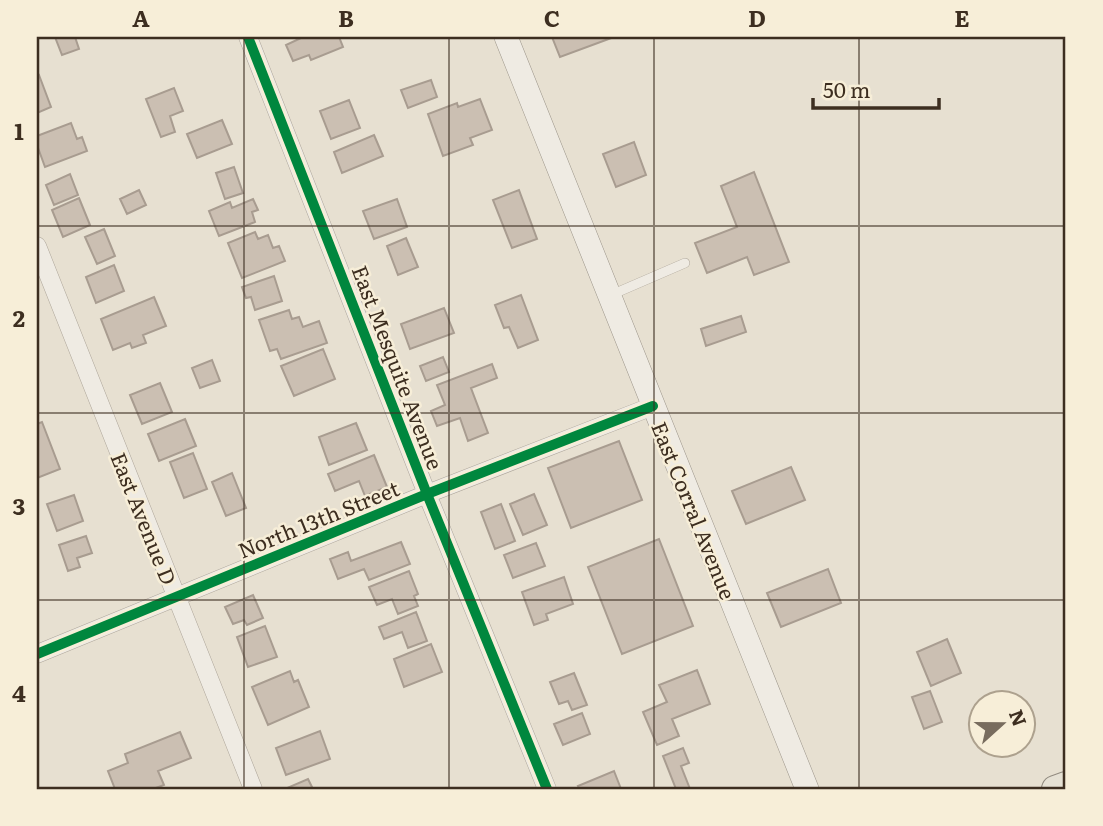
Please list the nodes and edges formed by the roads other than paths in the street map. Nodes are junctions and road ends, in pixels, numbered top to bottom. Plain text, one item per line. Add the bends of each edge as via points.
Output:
1 (248, 37) edge
2 (506, 37) edge
3 (37, 246) edge
4 (685, 263) dead end
5 (609, 295) junction
6 (653, 405) junction
7 (428, 494) junction
8 (176, 597) junction
9 (37, 654) edge
10 (1066, 785) edge
11 (253, 789) edge
12 (547, 789) edge
13 (807, 789) edge
14 (1055, 789) edge

1 - 7 street, East Mesquite Avenue
2 - 5 main road, East Corral Avenue
3 - 8 street, East Avenue D
4 - 5 lane
5 - 6 main road, East Corral Avenue
6 - 7 street, North 13th Street
6 - 13 main road, East Corral Avenue
7 - 8 street, North 13th Street
7 - 12 street, East Mesquite Avenue
8 - 9 street, North 13th Street
8 - 11 street, East Avenue D
10 - 14 main road

